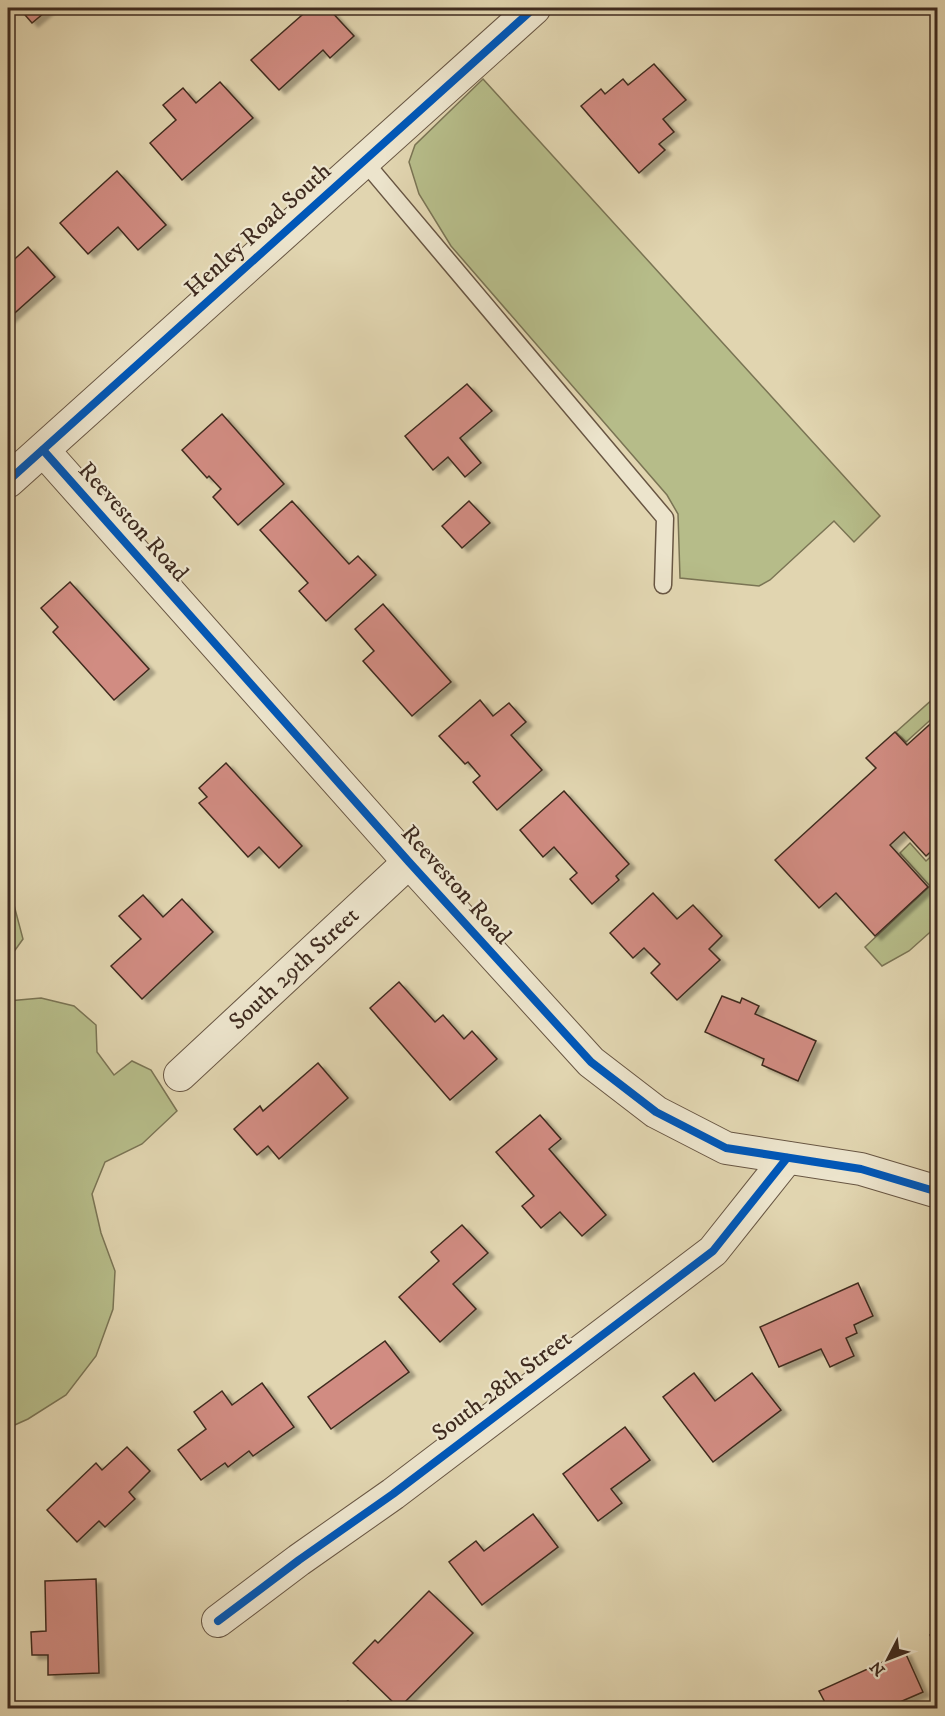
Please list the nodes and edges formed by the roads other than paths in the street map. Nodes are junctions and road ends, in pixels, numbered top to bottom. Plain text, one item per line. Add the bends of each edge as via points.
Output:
1 (534, 8) edge
2 (364, 161) junction
3 (43, 450) junction
4 (8, 482) edge
5 (663, 585) dead end
6 (409, 862) junction
7 (180, 1075) dead end
8 (788, 1158) junction
9 (938, 1192) edge
10 (218, 1621) dead end

1 - 2 street, Henley Road South
2 - 3 street, Henley Road South
2 - 5 lane via 665,518
3 - 4 street, Henley Road South
3 - 6 street, Reeveston Road
6 - 7 street, South 29th Street
6 - 8 street, Reeveston Road via 591,1062 656,1112 726,1148
8 - 9 street, Reeveston Road via 861,1169
8 - 10 street, South 28th Street via 712,1251 393,1494

